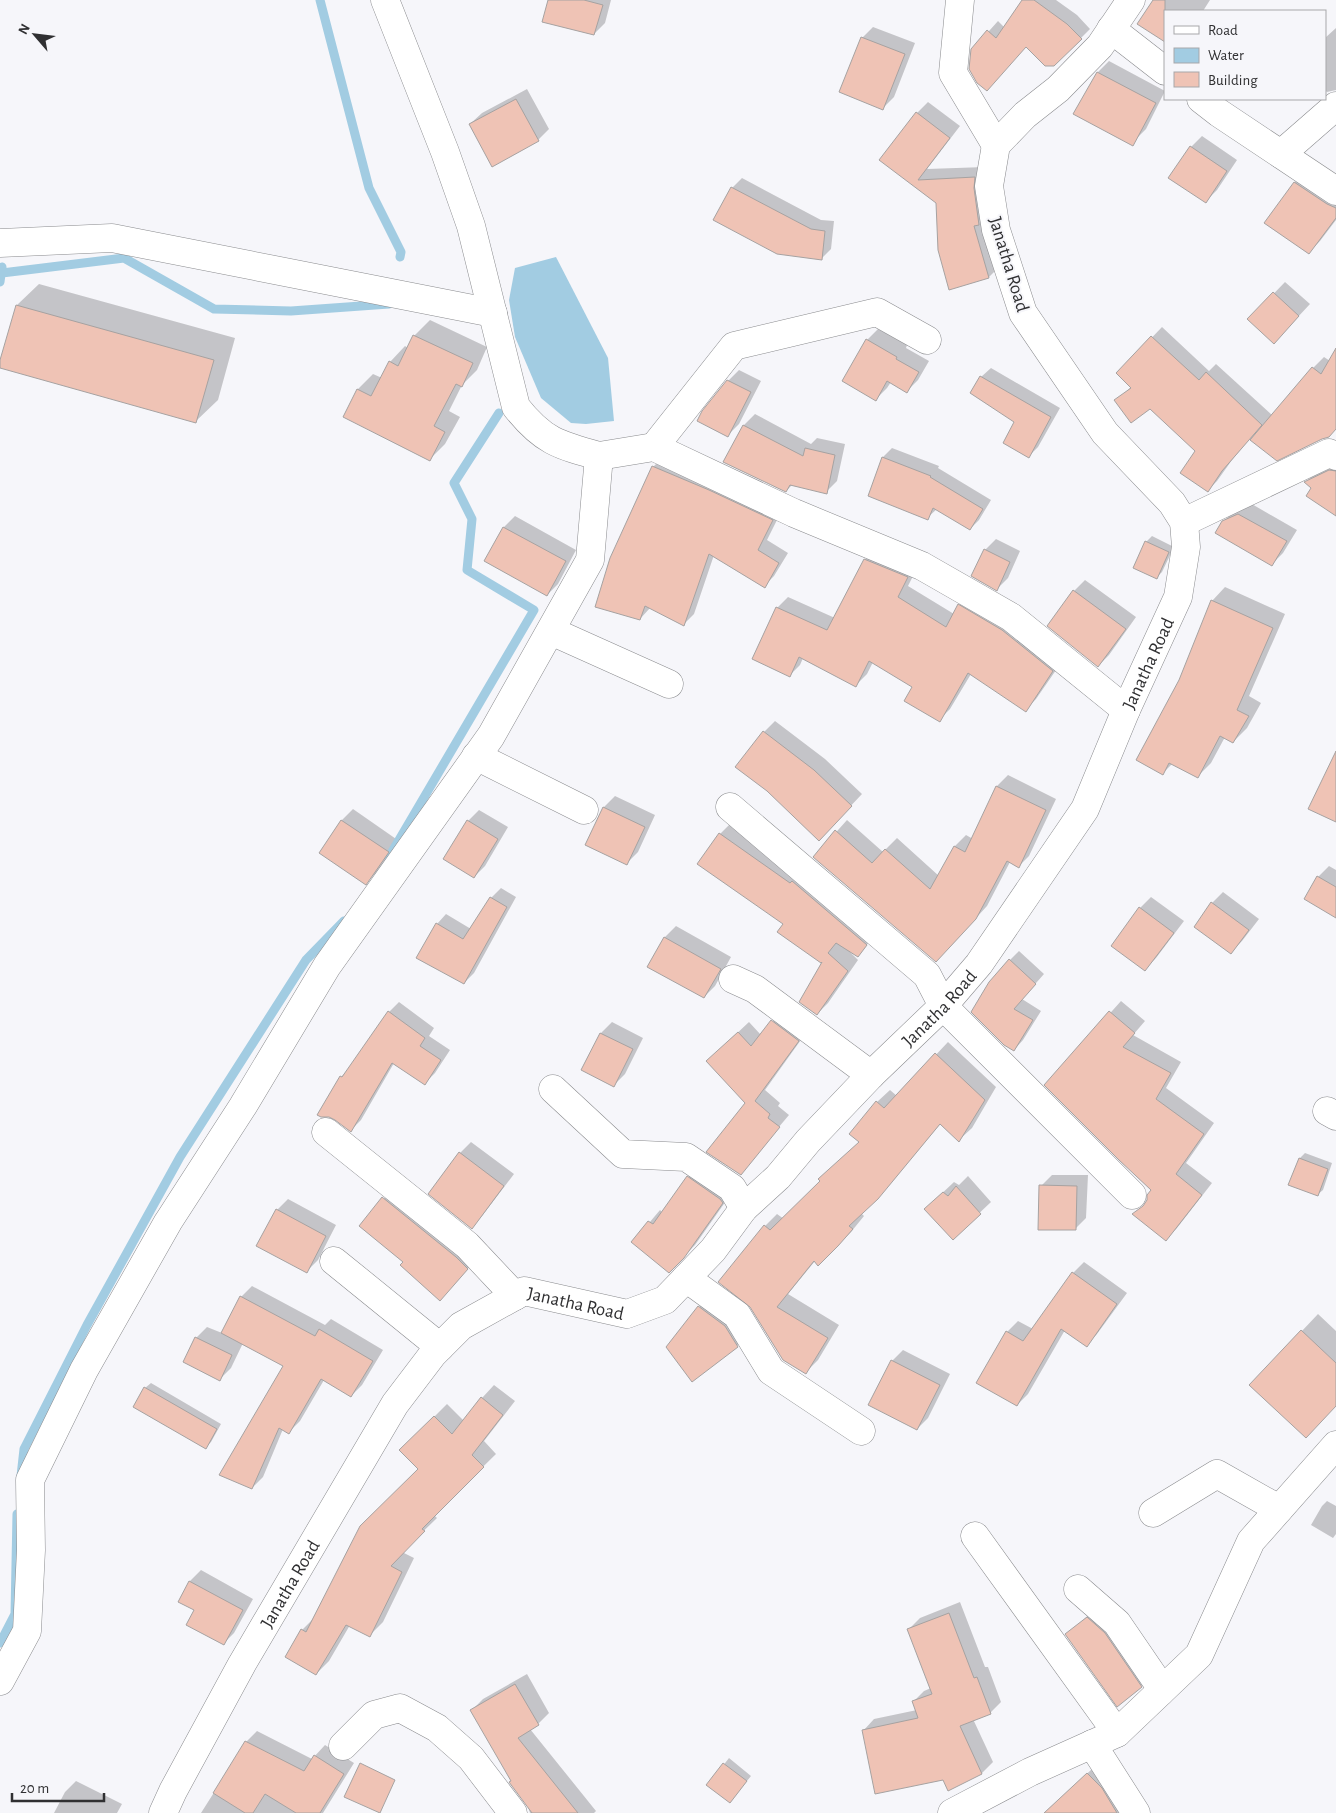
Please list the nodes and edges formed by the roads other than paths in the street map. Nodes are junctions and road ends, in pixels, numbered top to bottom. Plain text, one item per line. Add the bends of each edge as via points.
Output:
1 (385, 0) edge
2 (960, 0) edge
3 (1132, 0) edge
4 (1111, 29) junction
5 (1164, 70) edge
6 (1201, 100) edge
7 (1336, 106) edge
8 (996, 145) junction
9 (1281, 154) junction
10 (1336, 191) edge
11 (0, 243) edge
12 (493, 313) junction
13 (927, 340) dead end
14 (654, 447) junction
15 (600, 456) junction
16 (1336, 456) edge
17 (1184, 522) junction
18 (551, 631) junction
19 (669, 684) dead end
20 (1126, 710) junction
21 (476, 756) junction
22 (730, 807) dead end
23 (584, 810) dead end
24 (734, 979) dead end
25 (943, 1006) junction
26 (871, 1075) junction
27 (553, 1089) dead end
28 (326, 1132) dead end
29 (1132, 1196) dead end
30 (744, 1208) junction
31 (334, 1261) dead end
32 (686, 1278) junction
33 (515, 1296) junction
34 (440, 1347) junction
35 (861, 1431) dead end
36 (1336, 1445) edge
37 (1279, 1509) junction
38 (1153, 1513) dead end
39 (975, 1536) dead end
40 (1078, 1589) dead end
41 (0, 1681) edge
42 (1160, 1692) junction
43 (1117, 1733) junction
44 (1092, 1744) junction
45 (343, 1746) dead end
46 (164, 1813) edge
47 (513, 1813) edge
48 (952, 1813) edge
49 (1136, 1813) edge

1 - 12 street via 471,226
2 - 8 street via 952,72
3 - 4 street
4 - 5 street
4 - 8 street via 1100,46 1058,90 1025,115
6 - 9 street
7 - 9 street
8 - 17 street, Janatha Road via 990,186 996,230 1023,313 1105,433 1172,503
9 - 10 street
11 - 12 street via 112,238
12 - 15 street via 516,407 547,439
13 - 14 street via 877,312 734,346
14 - 15 street
14 - 20 street via 794,514 922,566 1011,617
15 - 18 street via 590,560
16 - 17 street via 1329,453
17 - 20 street, Janatha Road via 1186,547 1178,597
18 - 19 street
18 - 21 street via 491,736
20 - 25 street, Janatha Road via 1085,809 979,964
21 - 23 street
21 - 41 street via 327,966 243,1106 168,1222 84,1370 30,1480 31,1550 26,1631
22 - 25 street via 927,975
24 - 26 street via 755,989
25 - 26 street, Janatha Road
25 - 29 street
26 - 30 street, Janatha Road via 778,1177
27 - 30 street via 623,1154 686,1157 732,1188
28 - 33 street via 467,1245
30 - 32 street, Janatha Road via 713,1250
31 - 34 street
32 - 33 street, Janatha Road via 665,1300 627,1314 524,1292
32 - 35 street via 737,1315 771,1371
33 - 34 street, Janatha Road via 461,1326
34 - 46 street, Janatha Road via 395,1404 242,1664
36 - 37 street
37 - 38 street via 1217,1474
37 - 42 street via 1251,1541 1199,1655
39 - 43 street
40 - 42 street via 1117,1623 1158,1683
42 - 43 street
43 - 44 street
44 - 48 street
44 - 49 street
45 - 47 street via 374,1715 400,1708 437,1728 471,1758

